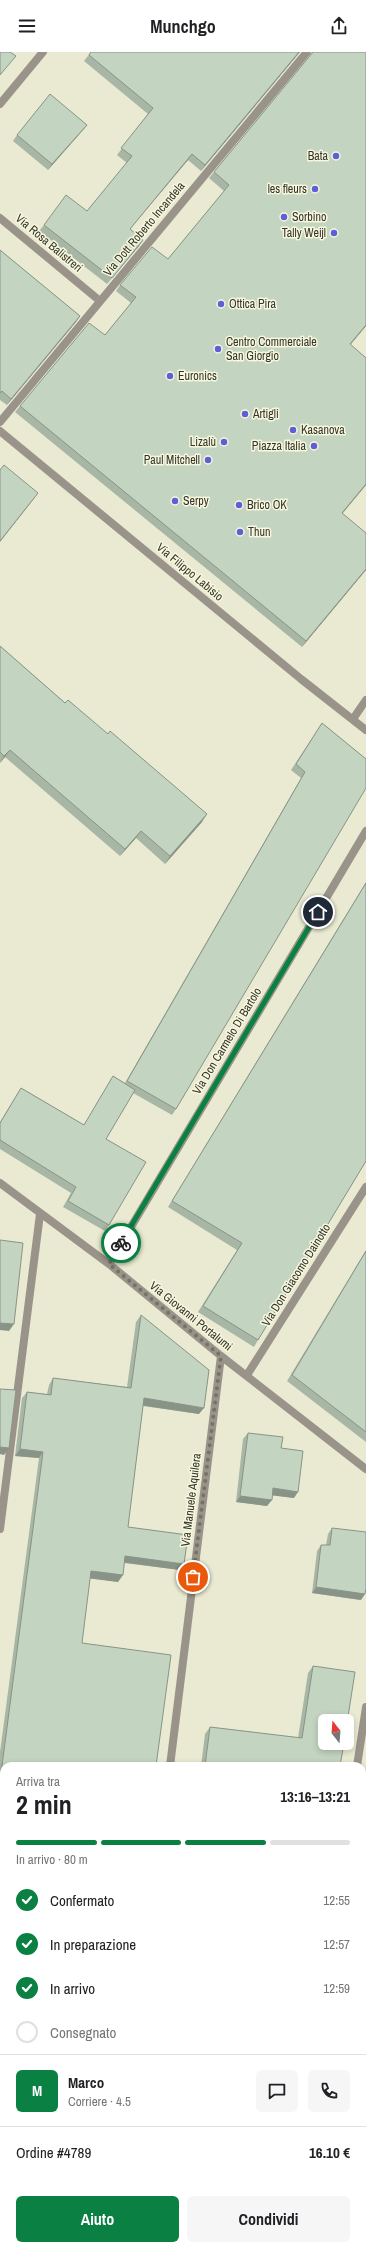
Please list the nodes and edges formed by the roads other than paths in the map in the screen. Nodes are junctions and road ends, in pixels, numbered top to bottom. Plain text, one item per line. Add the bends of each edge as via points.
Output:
1 (42, 52) edge
2 (306, 52) edge
3 (0, 104) edge
4 (0, 218) edge
5 (100, 301) junction
6 (0, 422) edge
7 (0, 431) edge
8 (366, 700) edge
9 (353, 719) junction
10 (366, 730) edge
11 (366, 831) edge
12 (0, 1183) edge
13 (366, 1187) edge
14 (40, 1214) junction
15 (109, 1264) junction
16 (221, 1356) junction
17 (247, 1375) junction
18 (366, 1469) edge
19 (0, 1528) edge
20 (366, 1707) edge
21 (170, 1762) edge
22 (358, 1762) edge

1 - 3 street
2 - 5 street, Via Dott Roberto Incandela
4 - 5 street, Via Rosa Balistreri
5 - 6 street, Via Dott Roberto Incandela
7 - 9 street, Via Filippo Labisio via 295,675
8 - 9 street
9 - 10 street, Via Filippo Labisio
11 - 15 street, Via Don Carmelo Di Bartolo
12 - 14 street, Via Giovanni Portalumi
13 - 17 street, Via Don Giacomo Dainotto
14 - 15 street, Via Giovanni Portalumi
14 - 19 street
15 - 16 street, Via Giovanni Portalumi
16 - 17 street, Via Giovanni Portalumi
16 - 21 street, Via Manuele Aquilera
17 - 18 street, Via Giovanni Portalumi
20 - 22 street

